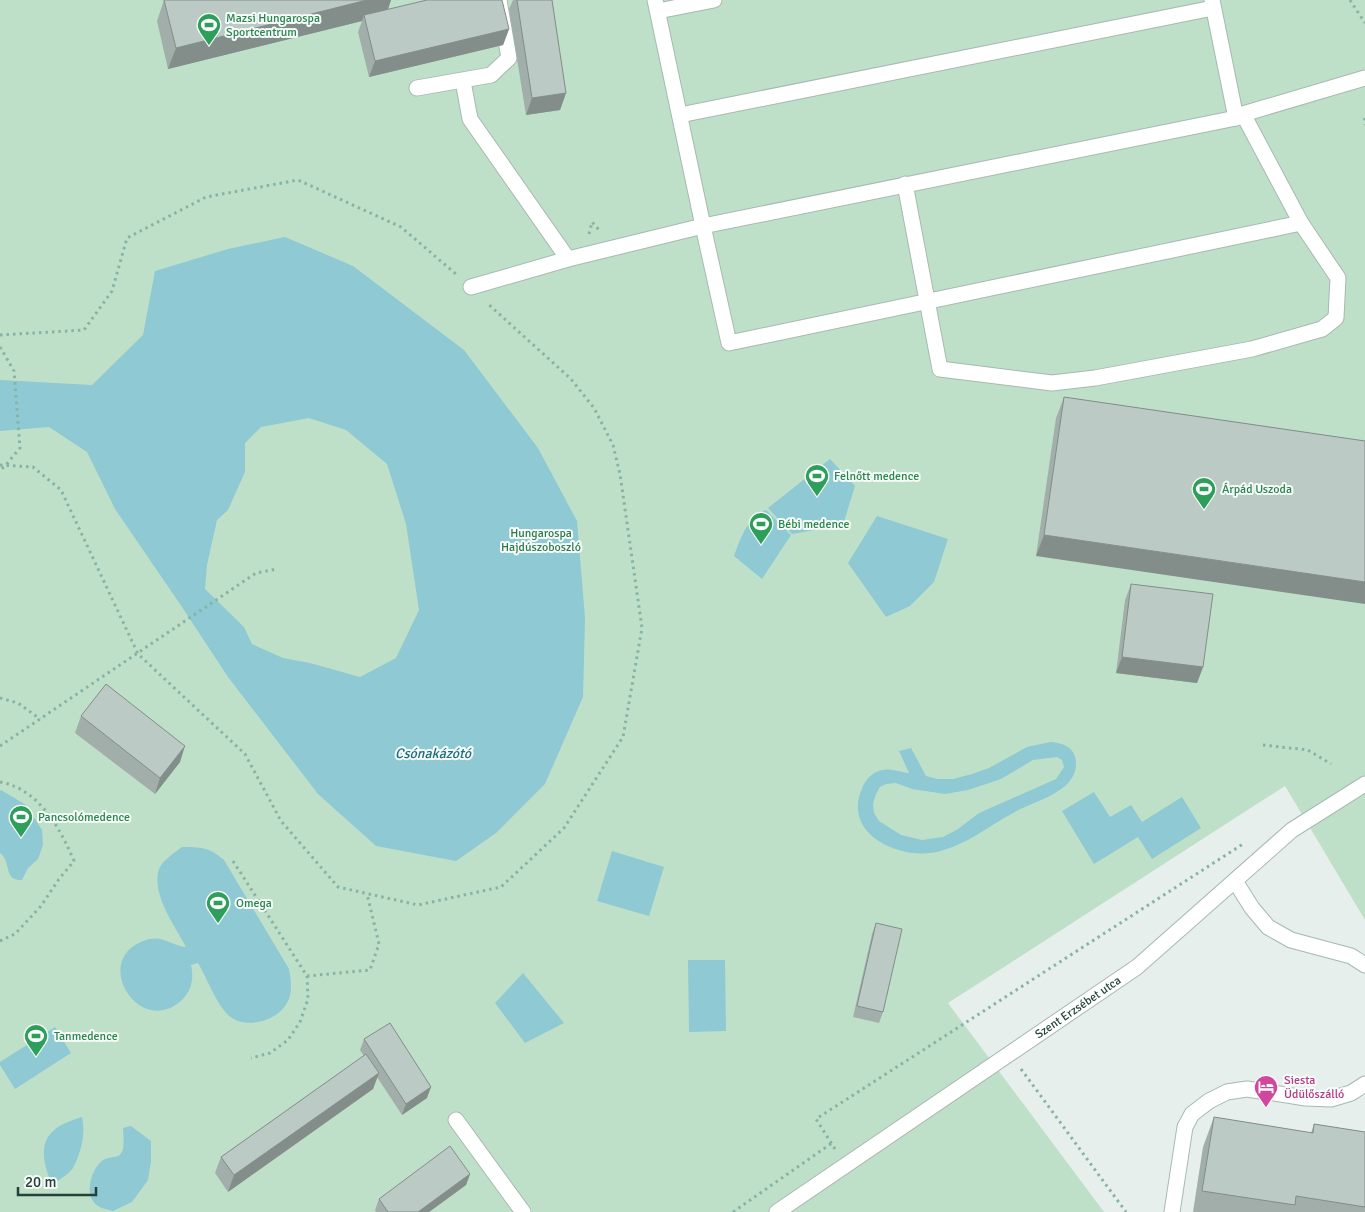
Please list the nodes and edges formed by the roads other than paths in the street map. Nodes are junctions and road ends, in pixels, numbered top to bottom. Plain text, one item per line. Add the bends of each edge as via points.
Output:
1 (499, 0) edge
2 (714, 0) edge
3 (1212, 4) edge
4 (656, 6) edge
5 (1365, 78) edge
6 (463, 81) junction
7 (416, 88) dead end
8 (680, 115) junction
9 (1239, 116) junction
10 (905, 184) junction
11 (1301, 222) junction
12 (703, 226) junction
13 (568, 260) junction
14 (471, 286) road end
15 (927, 302) junction
16 (1365, 784) edge
17 (1235, 881) junction
18 (1365, 965) edge
19 (1365, 1084) edge
20 (456, 1120) dead end
21 (523, 1212) edge
22 (777, 1212) edge
23 (1172, 1212) edge

1 - 6 street via 509,58 490,75
2 - 4 street
3 - 8 street
3 - 9 street
4 - 8 street
5 - 9 street
6 - 7 street
6 - 13 street via 470,119
8 - 12 street
9 - 10 street
9 - 11 street
10 - 12 street
10 - 15 street
11 - 15 street
11 - 15 street via 1338,278 1336,318 1322,329 1252,349 1095,378 1052,382 940,370
12 - 13 street
12 - 15 street via 729,343
13 - 14 street
16 - 17 street, Szent Erzsébet utca via 1292,830
17 - 18 street via 1268,927 1291,940 1351,956
17 - 22 street, Szent Erzsébet utca via 1136,967
19 - 23 street via 1351,1093 1331,1099 1247,1089 1227,1092 1209,1101 1192,1114 1185,1127
20 - 21 street

